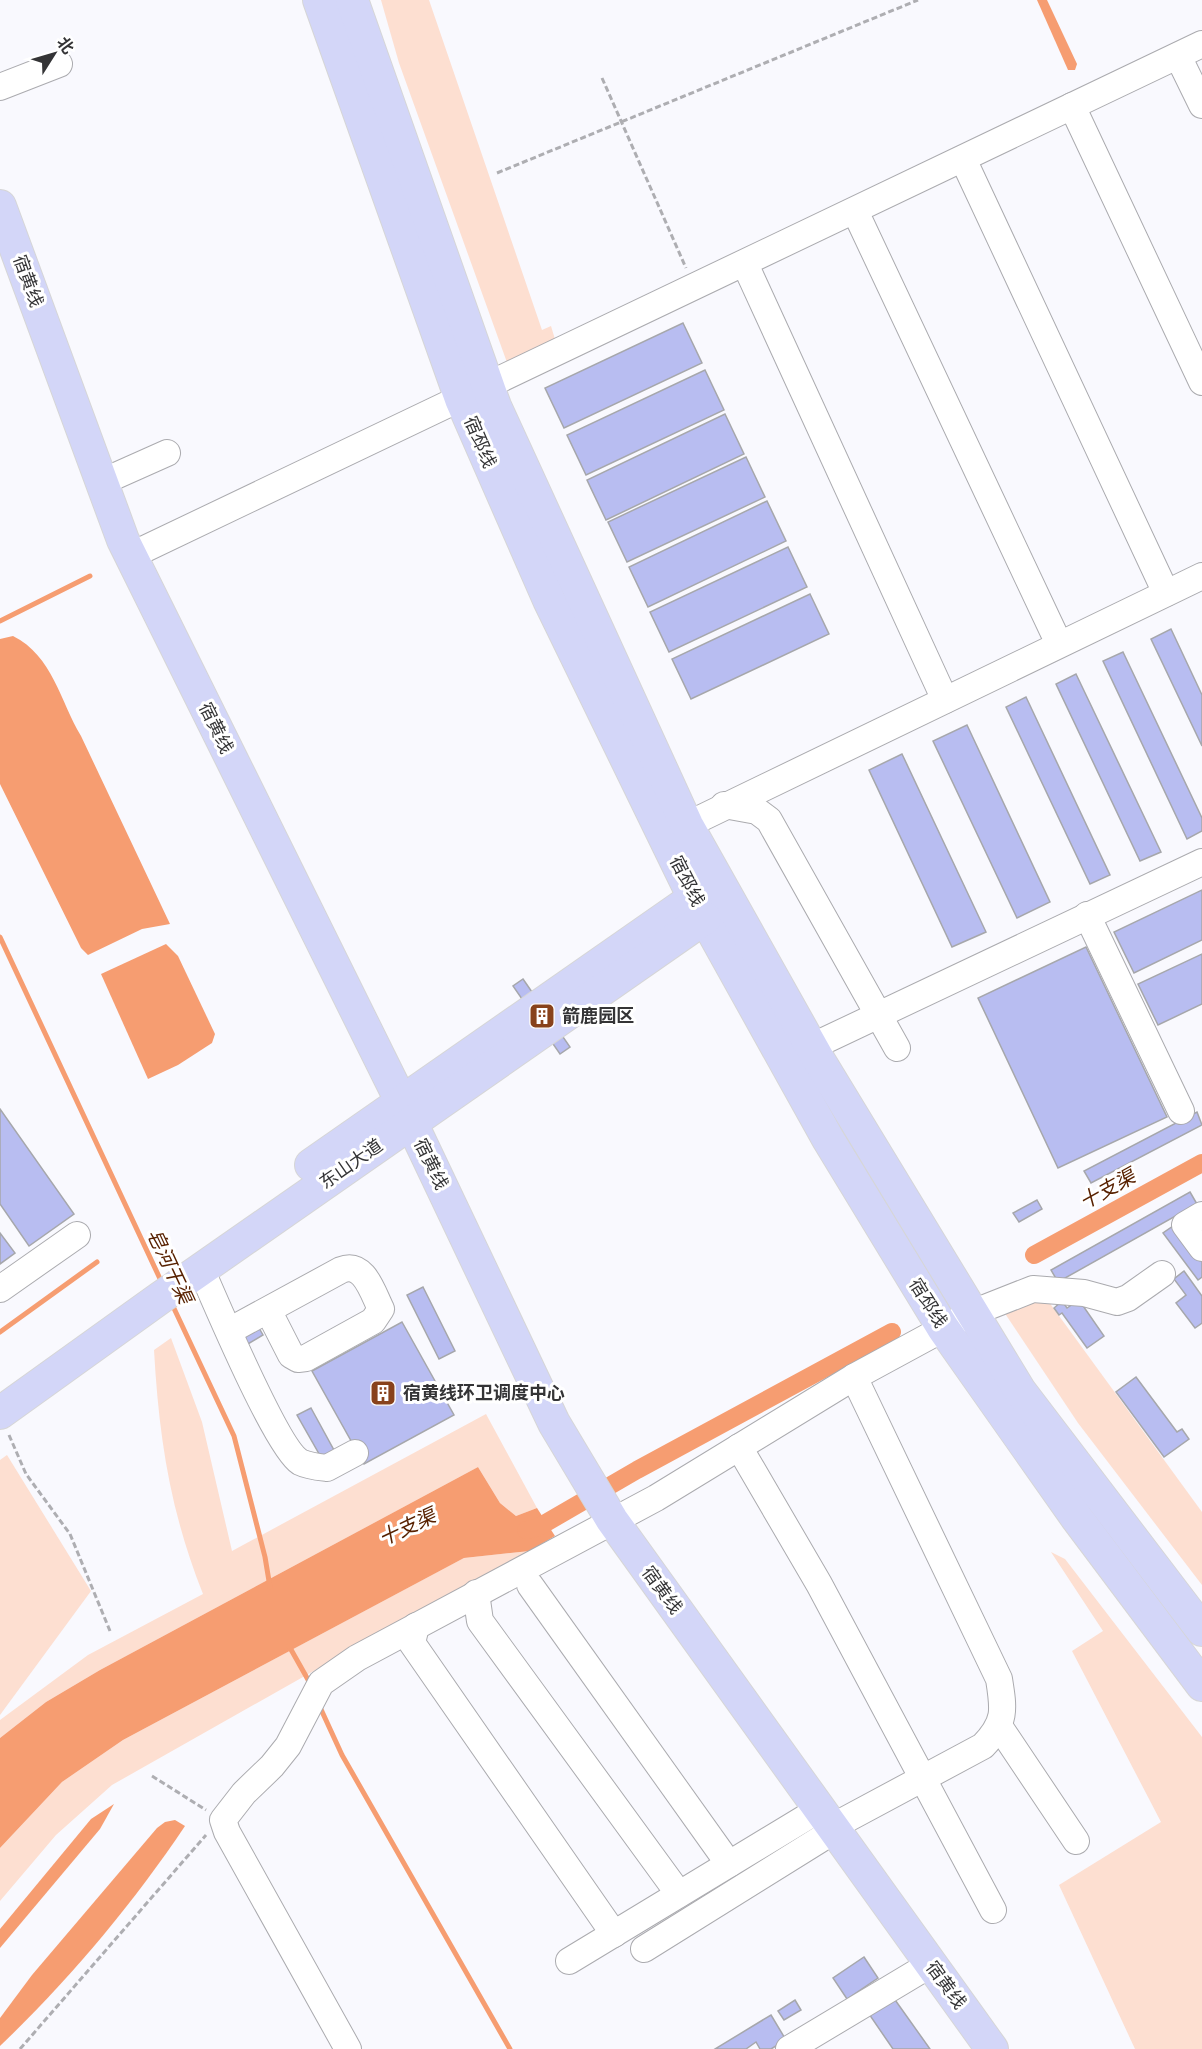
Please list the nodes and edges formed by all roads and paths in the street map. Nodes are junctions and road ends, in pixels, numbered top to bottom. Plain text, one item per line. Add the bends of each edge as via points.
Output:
1 (319, 0) edge
2 (352, 0) edge
3 (918, 0) edge
4 (1202, 44) edge
5 (1179, 56) junction
6 (58, 64) dead end
7 (602, 78) dead end
8 (0, 87) edge
9 (1202, 105) edge
10 (1072, 106) junction
11 (622, 122) junction
12 (963, 159) junction
13 (497, 173) dead end
14 (0, 206) edge
15 (855, 211) junction
16 (744, 264) junction
17 (686, 267) dead end
18 (1202, 382) edge
19 (474, 392) junction
20 (167, 453) dead end
21 (102, 482) junction
22 (130, 556) junction
23 (1202, 576) edge
24 (1166, 593) junction
25 (1059, 644) junction
26 (945, 699) junction
27 (724, 805) junction
28 (687, 825) junction
29 (1202, 861) edge
30 (700, 908) junction
31 (1087, 915) junction
32 (878, 1014) junction
33 (811, 1047) junction
34 (897, 1048) dead end
35 (1181, 1111) dead end
36 (405, 1112) junction
37 (1202, 1215) edge
38 (77, 1235) dead end
39 (1202, 1248) edge
40 (201, 1269) junction
41 (1162, 1274) dead end
42 (162, 1284) junction
43 (0, 1289) edge
44 (268, 1310) dead end
45 (972, 1313) junction
46 (943, 1329) junction
47 (228, 1331) junction
48 (854, 1377) junction
49 (0, 1386) edge
50 (0, 1413) edge
51 (739, 1447) junction
52 (355, 1453) dead end
53 (609, 1515) junction
54 (530, 1585) dead end
55 (476, 1593) junction
56 (416, 1626) junction
57 (110, 1630) dead end
58 (1202, 1630) edge
59 (1202, 1685) edge
60 (999, 1726) junction
61 (152, 1776) dead end
62 (923, 1778) junction
63 (223, 1820) junction
64 (829, 1822) junction
65 (1076, 1841) dead end
66 (729, 1864) junction
67 (679, 1894) junction
68 (993, 1910) dead end
69 (614, 1934) junction
70 (644, 1949) dead end
71 (569, 1961) dead end
72 (931, 1964) junction
73 (20, 2049) edge
74 (348, 2049) edge
75 (789, 2049) edge
76 (992, 2049) edge

1 - 19 main road, 宿邳线
2 - 19 main road, 宿邳线
3 - 11 path
4 - 5 street
5 - 9 street
5 - 10 street
6 - 8 street
7 - 11 path
10 - 12 street
10 - 18 street
11 - 13 path
11 - 17 path
12 - 15 street
12 - 24 street
14 - 21 main road, 宿黄线
15 - 16 street
15 - 25 street
16 - 19 street
16 - 26 street
19 - 22 street
19 - 28 main road, 宿邳线
19 - 30 main road, 宿邳线 via 549,600
20 - 21 street
21 - 22 main road, 宿黄线
22 - 36 main road, 宿黄线
23 - 24 street
24 - 25 street
25 - 26 street
26 - 27 street
27 - 28 street
27 - 32 street via 757,811 770,820
28 - 33 main road, 宿邳线
29 - 31 street
30 - 36 main road, 东山大道
30 - 46 main road, 宿邳线 via 828,1139
31 - 32 street
31 - 35 street
32 - 33 street
32 - 34 street
33 - 45 main road, 宿邳线
36 - 40 main road, 东山大道
36 - 42 main road, 东山大道
36 - 53 main road, 宿黄线 via 554,1423
37 - 39 street via 1185,1225
38 - 43 street
40 - 42 main road, 东山大道
40 - 47 street
41 - 45 street via 1117,1302 1084,1293 1033,1289
42 - 49 main road, 东山大道
42 - 50 main road, 东山大道
44 - 47 street
45 - 46 street
45 - 58 main road, 宿邳线 via 1020,1391
46 - 48 street
46 - 59 main road, 宿邳线 via 1076,1517
47 - 52 street via 286,1447 299,1461 327,1468
48 - 51 street
48 - 60 street via 999,1679 1003,1712
50 - 57 path via 26,1474 70,1534
51 - 53 street via 656,1498
51 - 62 street via 819,1584
53 - 55 street
53 - 64 main road, 宿黄线
54 - 66 street
55 - 56 street
55 - 67 street via 480,1621
56 - 63 street via 342,1667 315,1692 284,1752
56 - 69 street via 412,1643
60 - 62 street via 983,1746
60 - 65 street
61 - 63 path
62 - 64 street
62 - 68 street
63 - 73 path
63 - 74 street
64 - 66 street
64 - 70 street
64 - 72 main road, 宿黄线
66 - 67 street
67 - 69 street
69 - 71 street
72 - 75 street
72 - 76 main road, 宿黄线

